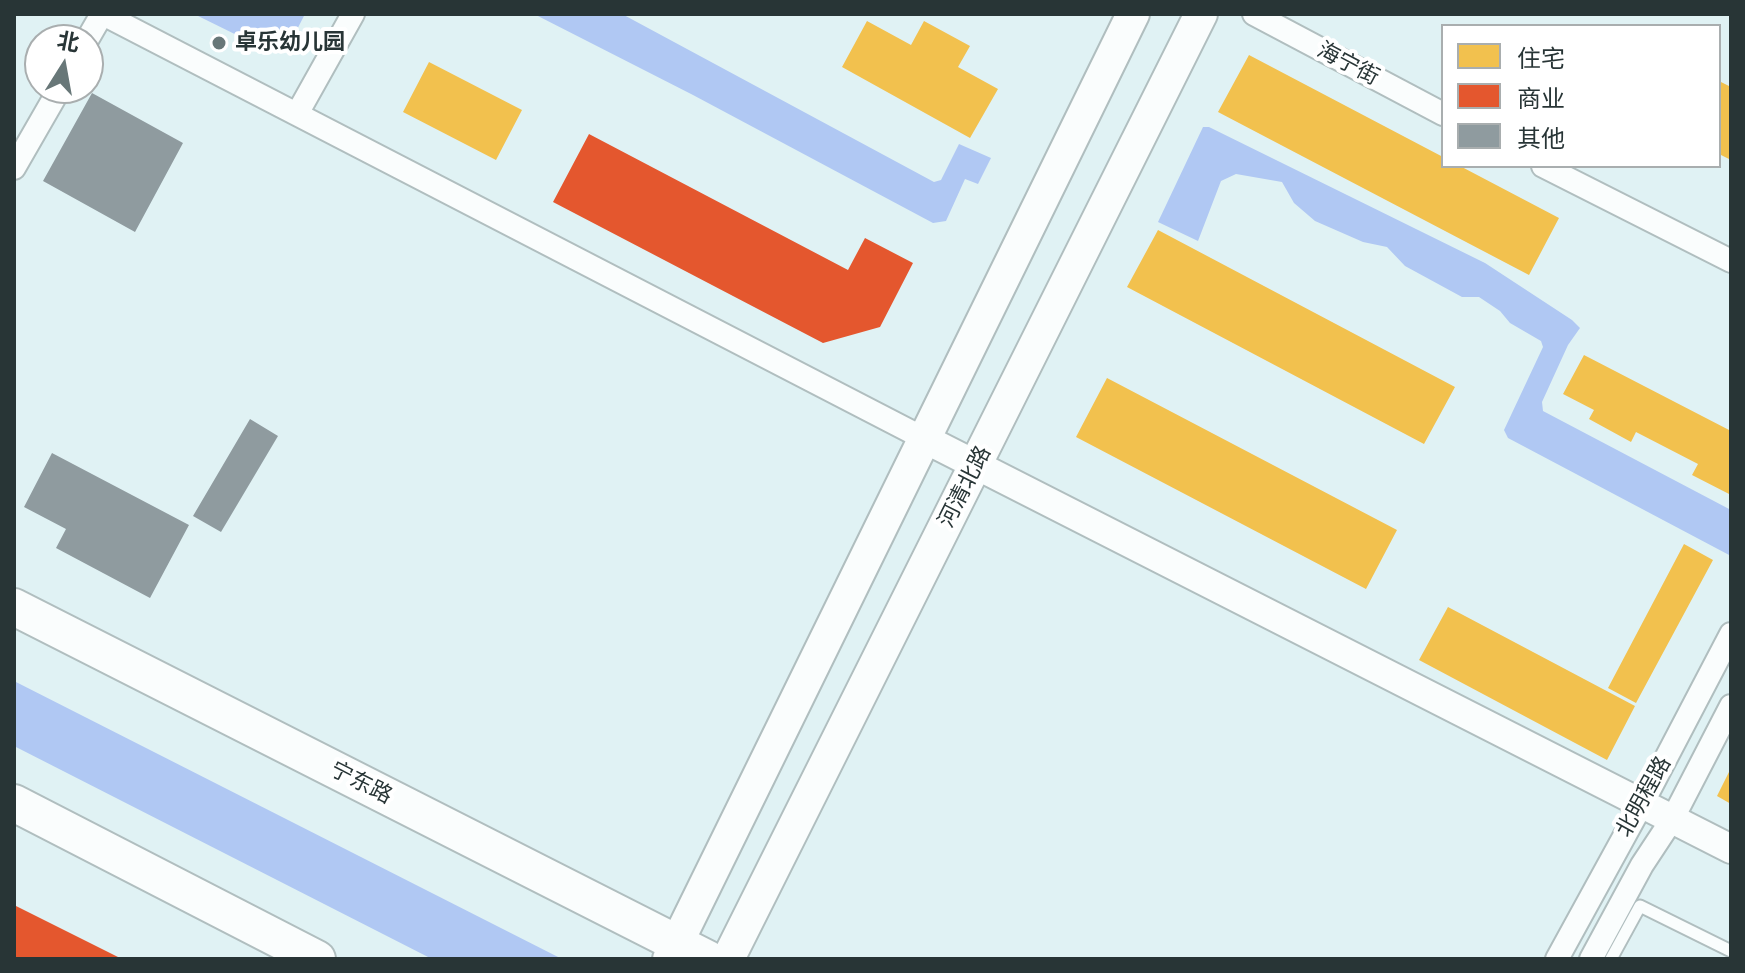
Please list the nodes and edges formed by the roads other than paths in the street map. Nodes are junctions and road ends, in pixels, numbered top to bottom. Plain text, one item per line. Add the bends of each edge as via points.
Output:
1 (102, 14) edge
2 (353, 14) edge
3 (1133, 14) edge
4 (1201, 14) edge
5 (1254, 14) edge
6 (51, 104) edge
7 (1441, 113) edge
8 (297, 114) junction
9 (14, 168) edge
10 (1547, 168) edge
11 (1731, 261) edge
12 (925, 439) junction
13 (976, 465) junction
14 (14, 607) edge
15 (1731, 634) edge
16 (1731, 706) edge
17 (14, 803) edge
18 (1642, 804) junction
19 (1673, 818) junction
20 (1731, 849) edge
21 (1731, 951) edge
22 (684, 954) edge
23 (317, 959) edge
24 (728, 959) edge
25 (1557, 959) edge
26 (1591, 959) edge
27 (1611, 959) edge

1 - 8 street
2 - 8 street
3 - 12 main road
4 - 13 main road, 河清北路
5 - 7 street, 海宁街
6 - 9 street
8 - 12 street
10 - 11 street
12 - 13 street
12 - 22 main road
13 - 18 street
13 - 24 main road, 河清北路
14 - 22 main road, 宁东路
15 - 18 street, 北明程路
16 - 19 street, 北明程路
17 - 23 main road
18 - 19 street
18 - 25 street, 北明程路
19 - 20 street
19 - 26 street, 北明程路
21 - 27 lane via 1640,906

